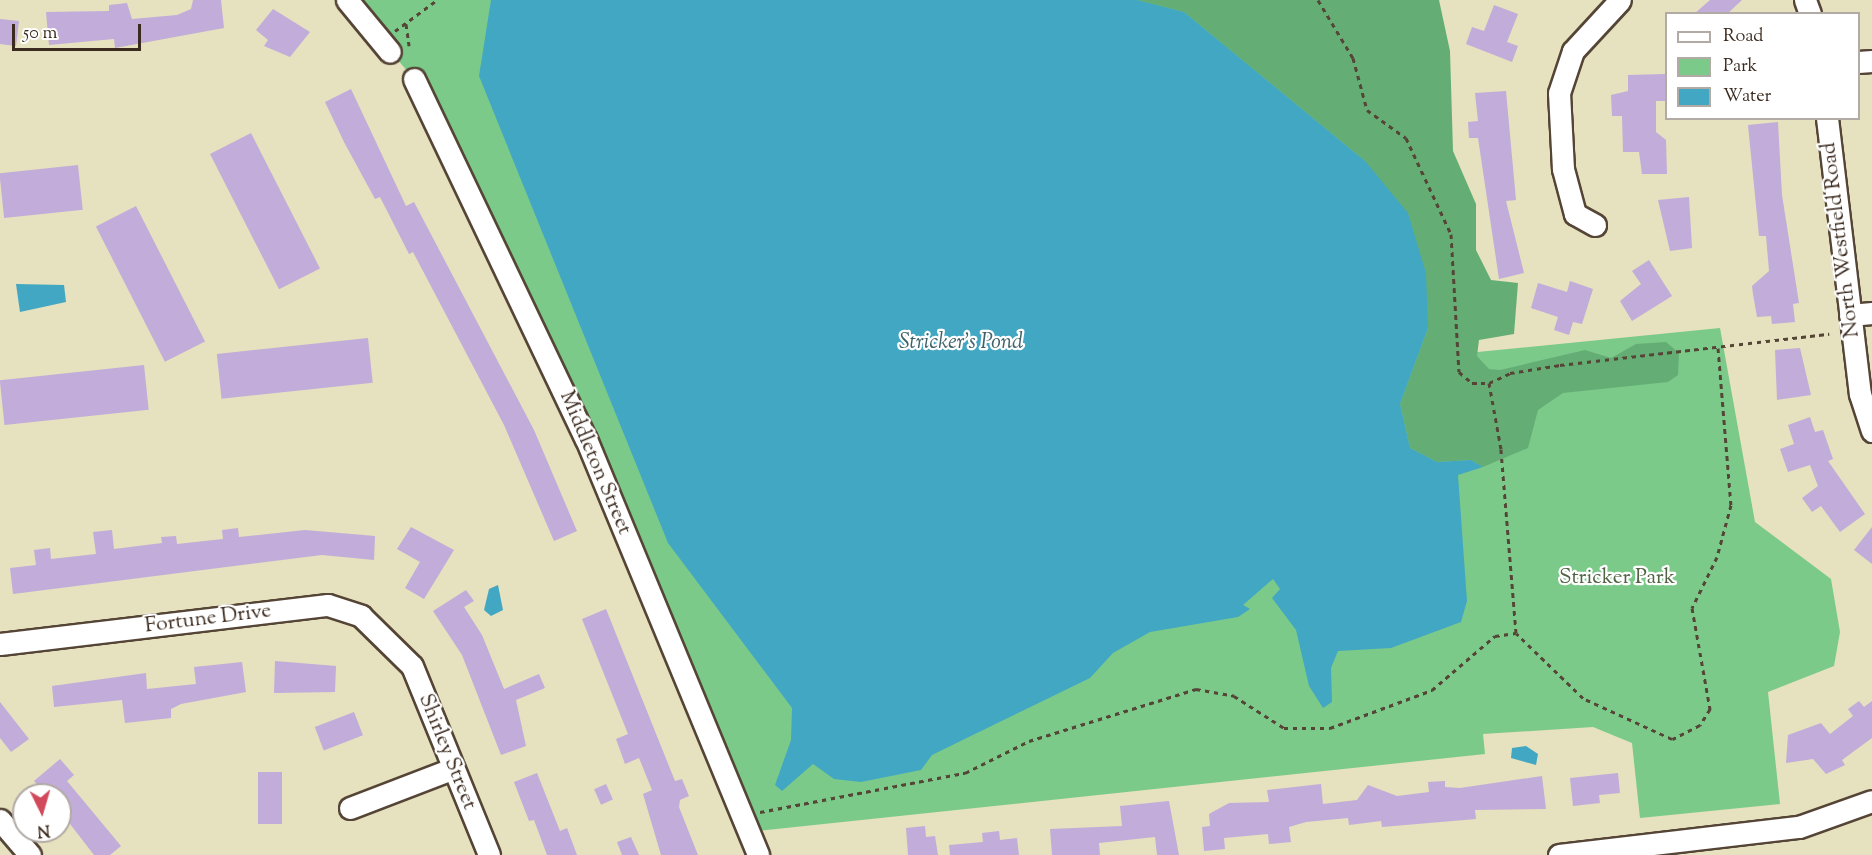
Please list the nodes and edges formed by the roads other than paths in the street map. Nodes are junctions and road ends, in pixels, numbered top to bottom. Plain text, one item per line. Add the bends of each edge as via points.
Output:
1 (347, 0) edge
2 (1620, 0) edge
3 (385, 46) road end
4 (414, 79) dead end
5 (1827, 120) edge
6 (1595, 225) dead end
7 (1872, 313) edge
8 (1850, 315) junction
9 (1872, 430) edge
10 (0, 644) edge
11 (399, 652) joint
12 (454, 768) junction
13 (1872, 801) edge
14 (350, 808) dead end
15 (0, 820) edge
16 (30, 855) edge
17 (489, 855) edge
18 (758, 855) edge
19 (1560, 855) edge

1 - 3 street
2 - 6 street via 1573,51 1559,93 1563,169 1575,214
4 - 18 street, Middleton Street via 586,439
5 - 8 street, North Westfield Road
7 - 8 street
8 - 9 street, North Westfield Road via 1860,394
10 - 11 street, Fortune Drive via 328,605 370,621
11 - 12 street, Shirley Street via 412,666
12 - 14 street
12 - 17 street, Shirley Street
13 - 19 street via 1799,827
15 - 16 street

